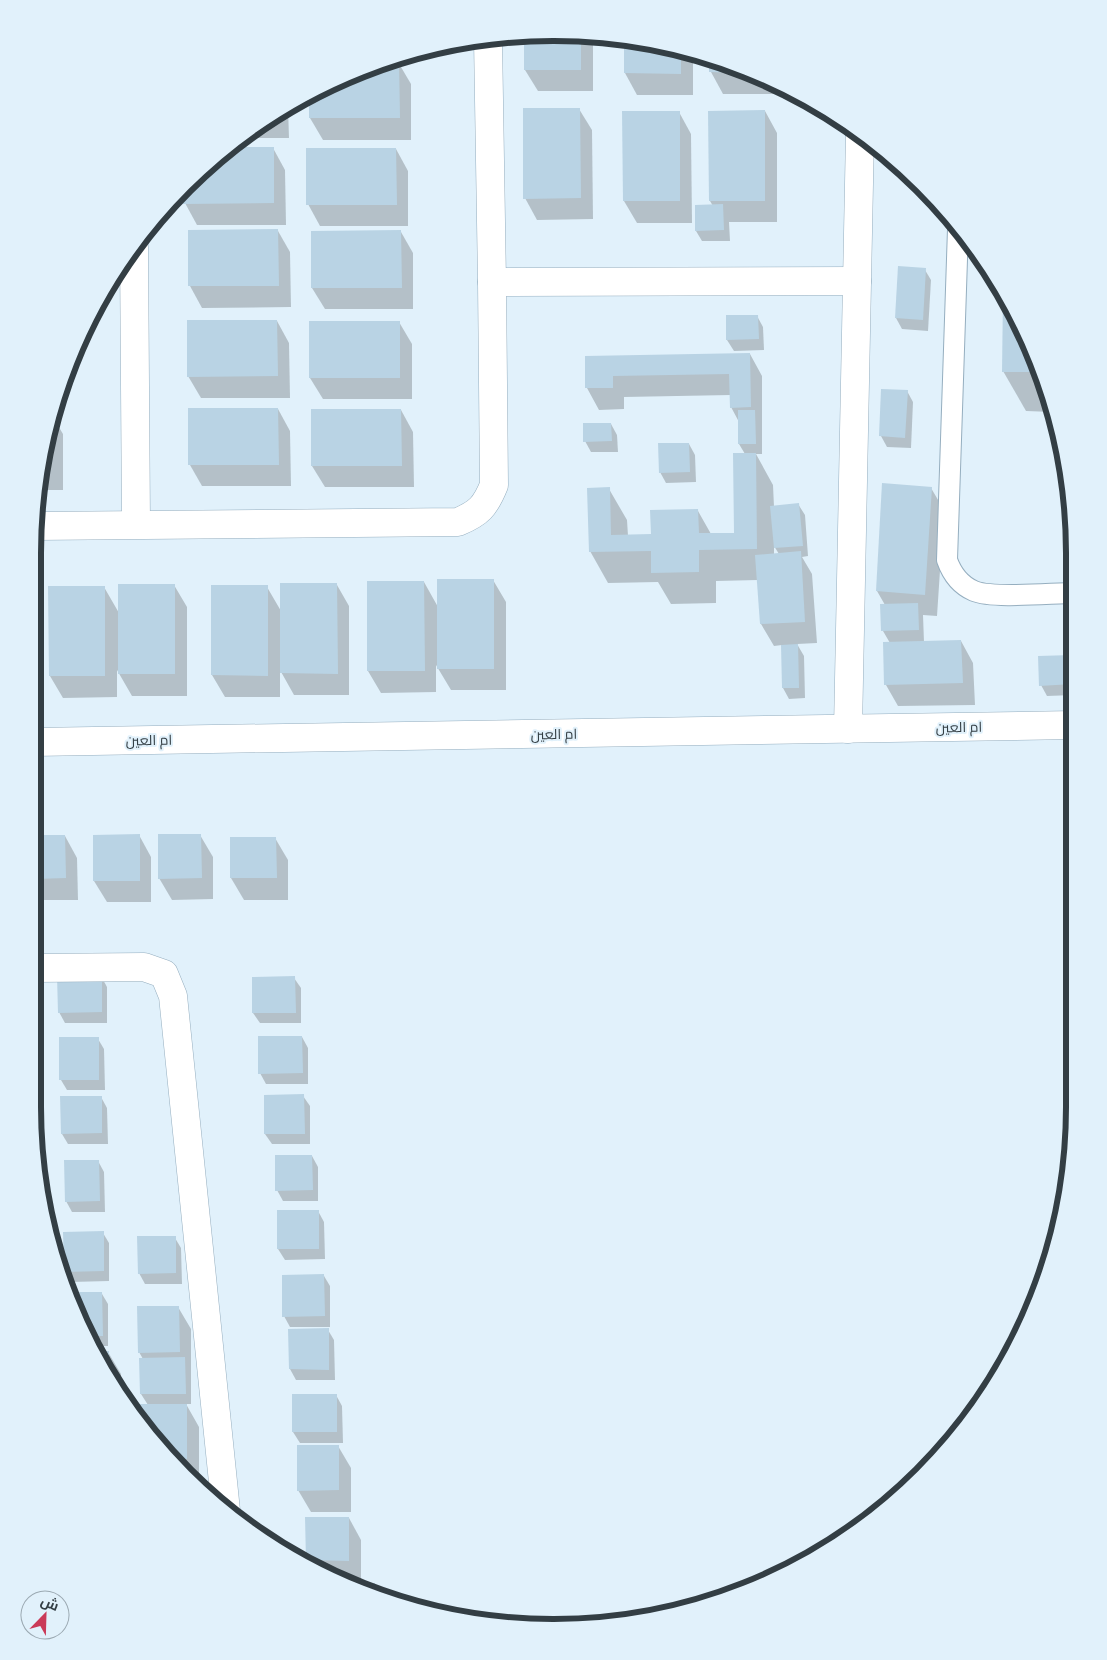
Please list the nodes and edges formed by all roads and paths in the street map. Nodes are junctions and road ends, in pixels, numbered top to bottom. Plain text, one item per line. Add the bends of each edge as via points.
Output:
1 (488, 46) edge
2 (860, 143) edge
3 (958, 239) edge
4 (134, 260) edge
5 (857, 281) junction
6 (492, 282) junction
7 (136, 524) junction
8 (42, 526) edge
9 (1066, 593) edge
10 (1066, 725) edge
11 (848, 729) junction
12 (41, 742) edge
13 (41, 968) edge
14 (225, 1499) edge

1 - 6 street
2 - 5 street
3 - 9 lane via 947,560 952,573 974,591 989,595
4 - 7 street
5 - 6 street
5 - 11 street
6 - 7 street via 494,485 487,502 475,515 458,522
7 - 8 street
10 - 11 street, ام العين
11 - 12 street, ام العين
13 - 14 street via 144,967 164,974 173,996

